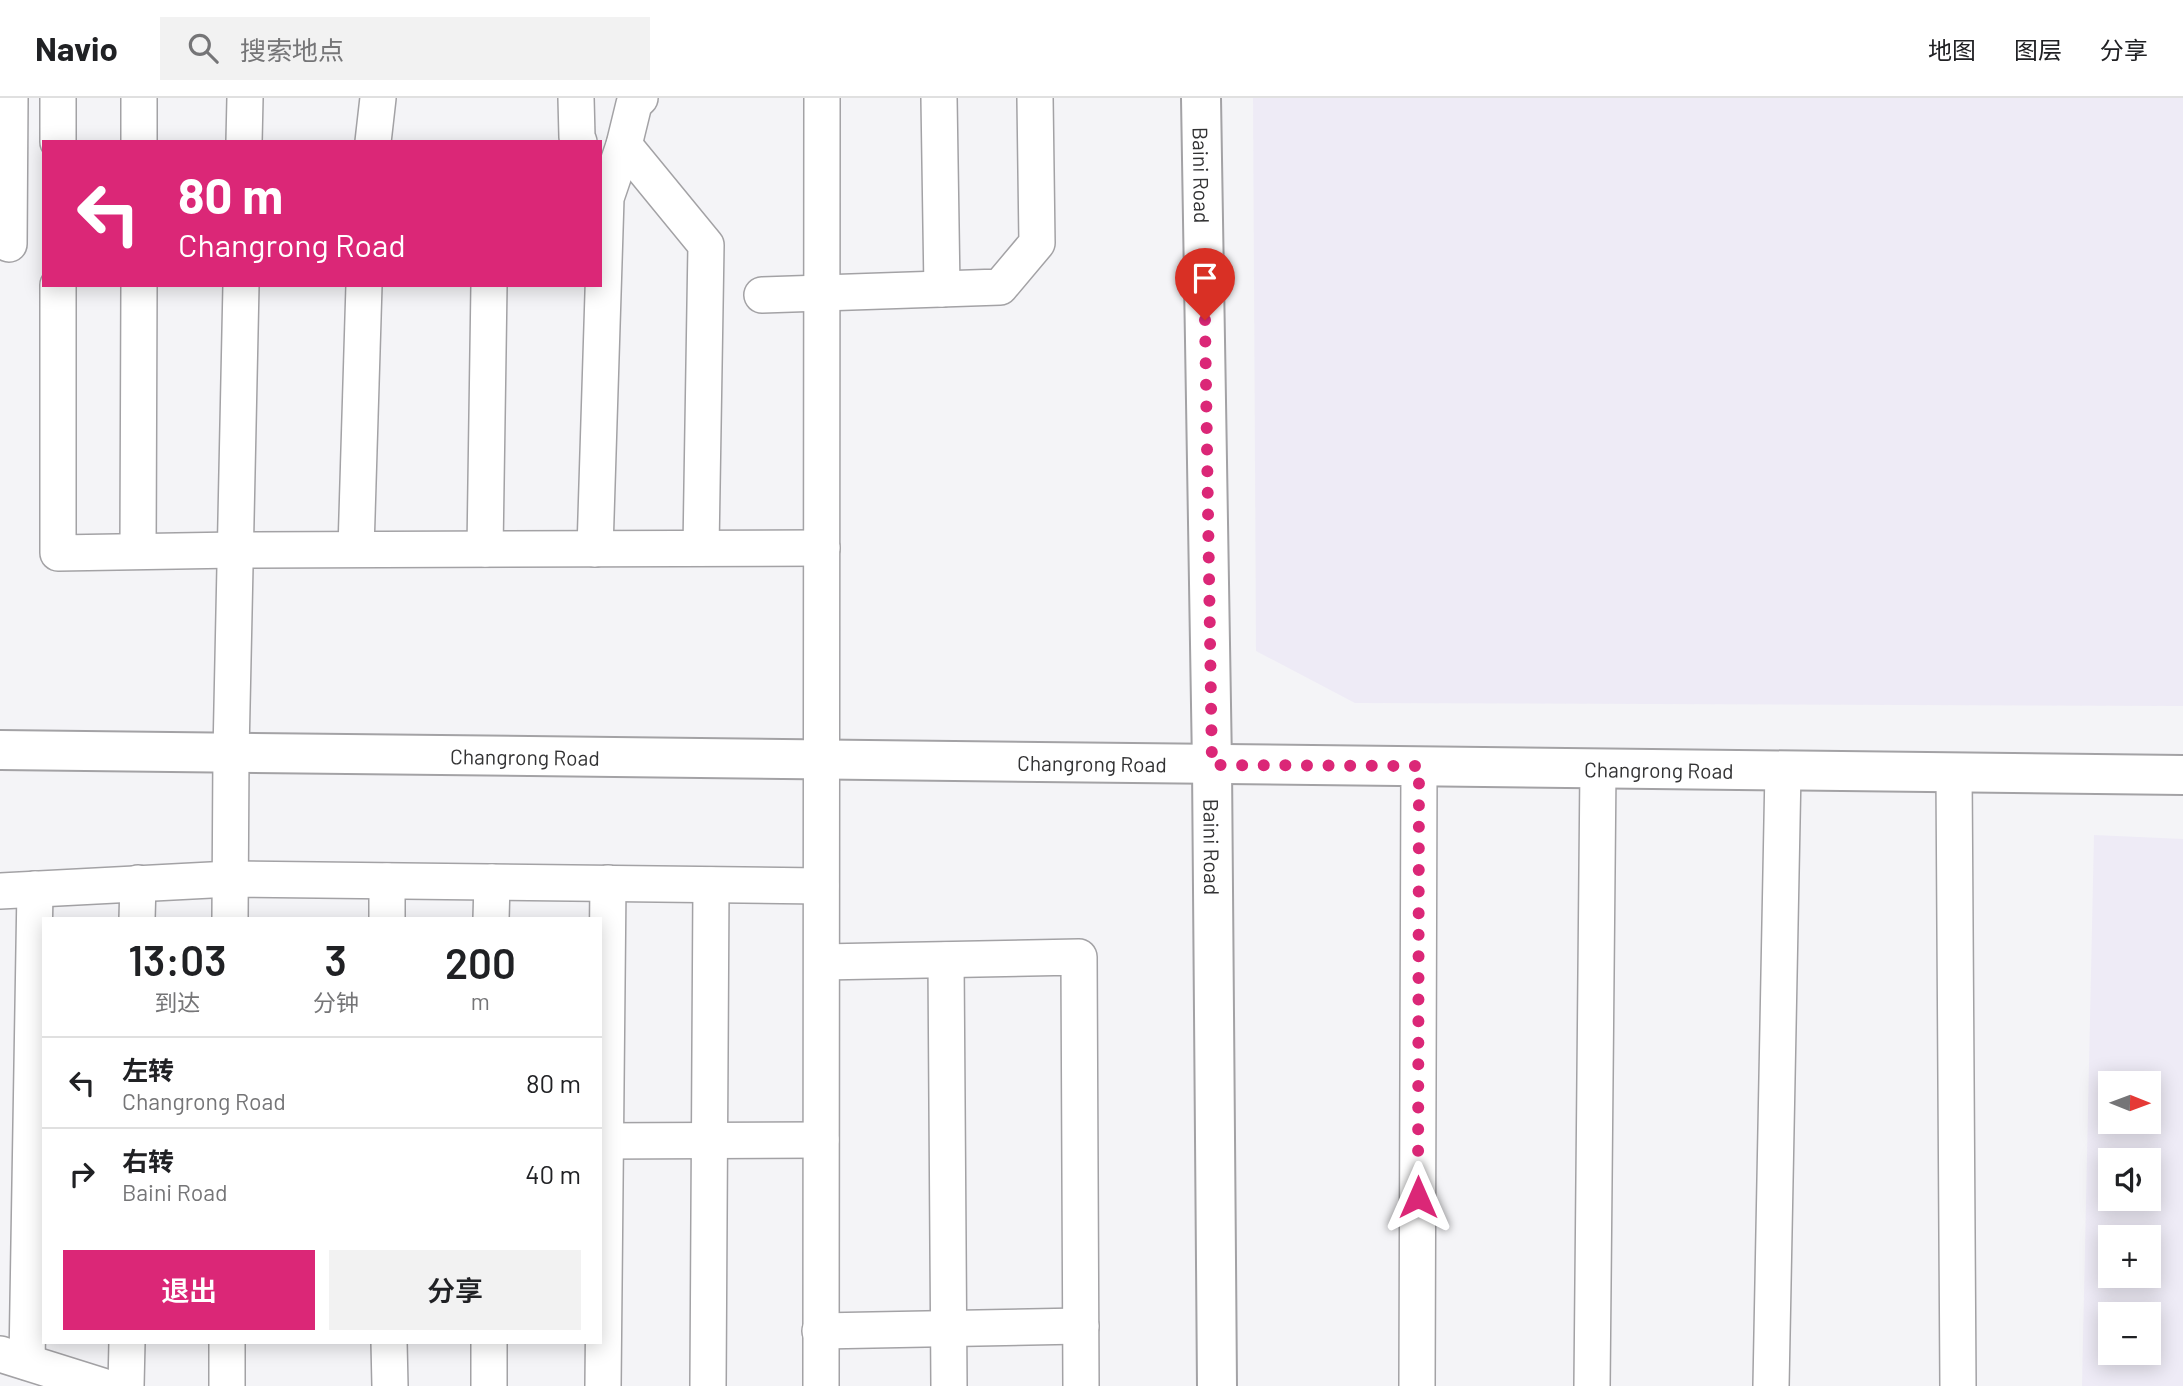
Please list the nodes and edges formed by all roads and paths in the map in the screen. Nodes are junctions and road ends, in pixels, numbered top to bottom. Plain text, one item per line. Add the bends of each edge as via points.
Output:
1 (9, 98) edge
2 (58, 98) edge
3 (139, 98) edge
4 (245, 98) edge
5 (377, 98) edge
6 (576, 98) edge
7 (640, 98) edge
8 (822, 98) edge
9 (939, 98) edge
10 (1035, 98) edge
11 (1201, 98) edge
12 (58, 140) edge
13 (139, 140) edge
14 (244, 140) edge
15 (373, 140) edge
16 (578, 140) edge
17 (624, 145) junction
18 (602, 194) edge
19 (9, 244) dead end
20 (58, 287) edge
21 (139, 287) edge
22 (242, 287) edge
23 (365, 287) edge
24 (489, 287) edge
25 (600, 287) edge
26 (942, 289) junction
27 (822, 294) junction
28 (762, 295) dead end
29 (595, 548) junction
30 (701, 548) junction
31 (822, 548) junction
32 (485, 549) junction
33 (236, 550) junction
34 (356, 550) junction
35 (138, 551) junction
36 (0, 750) edge
37 (231, 753) junction
38 (822, 759) junction
39 (1212, 765) junction
40 (1419, 766) junction
41 (1598, 768) junction
42 (1783, 770) junction
43 (1954, 772) junction
44 (2183, 775) edge
45 (230, 879) junction
46 (387, 881) junction
47 (492, 882) junction
48 (138, 883) junction
49 (608, 883) junction
50 (711, 885) junction
51 (821, 886) junction
52 (35, 889) junction
53 (0, 891) edge
54 (137, 917) edge
55 (230, 917) edge
56 (387, 917) edge
57 (491, 917) edge
58 (946, 960) junction
59 (822, 962) junction
60 (710, 1140) junction
61 (821, 1140) junction
62 (602, 1142) edge
63 (1081, 1326) junction
64 (949, 1328) junction
65 (820, 1331) junction
66 (127, 1344) edge
67 (227, 1344) edge
68 (389, 1344) edge
69 (489, 1344) edge
70 (13, 1358) edge
71 (102, 1386) edge
72 (126, 1386) edge
73 (227, 1386) edge
74 (390, 1386) edge
75 (489, 1386) edge
76 (603, 1386) edge
77 (708, 1386) edge
78 (821, 1386) edge
79 (949, 1386) edge
80 (1081, 1386) edge
81 (1217, 1386) edge
82 (1417, 1386) edge
83 (1592, 1386) edge
84 (1771, 1386) edge
85 (1958, 1386) edge

1 - 19 street
2 - 12 street
3 - 13 street
4 - 14 street
5 - 15 street
6 - 16 street
7 - 17 street via 634,104
8 - 27 street
9 - 26 street
10 - 26 street via 1037,243 1000,287
11 - 39 street, Baini Road
17 - 18 street
17 - 30 street via 706,245
20 - 35 street via 58,553
21 - 35 street
22 - 33 street
23 - 34 street
24 - 32 street
25 - 29 street
26 - 27 street
27 - 28 street
27 - 31 street
29 - 30 street
29 - 32 street
30 - 31 street
31 - 38 street
32 - 34 street
33 - 34 street
33 - 35 street
33 - 37 street
36 - 37 street, Changrong Road
37 - 38 street, Changrong Road
37 - 45 street
38 - 39 street, Changrong Road
38 - 51 street
39 - 40 street, Changrong Road
39 - 81 street, Baini Road
40 - 41 street, Changrong Road
40 - 82 street
41 - 42 street, Changrong Road
41 - 83 street
42 - 43 street, Changrong Road
42 - 84 street
43 - 44 street, Changrong Road
43 - 85 street
45 - 46 street
45 - 48 street
45 - 55 street
46 - 47 street
46 - 56 street
47 - 49 street
47 - 57 street
48 - 52 street
48 - 54 street
49 - 50 street
49 - 62 street
50 - 51 street
50 - 60 street
51 - 59 street
52 - 53 street
52 - 70 street
58 - 59 street
58 - 63 street via 1079,957
58 - 64 street
59 - 61 street
60 - 61 street
60 - 62 street
60 - 77 street
61 - 65 street
62 - 76 street
63 - 64 street
63 - 80 street
64 - 65 street
64 - 79 street
65 - 78 street
66 - 72 street
67 - 73 street
68 - 74 street
69 - 75 street
70 - 71 street

